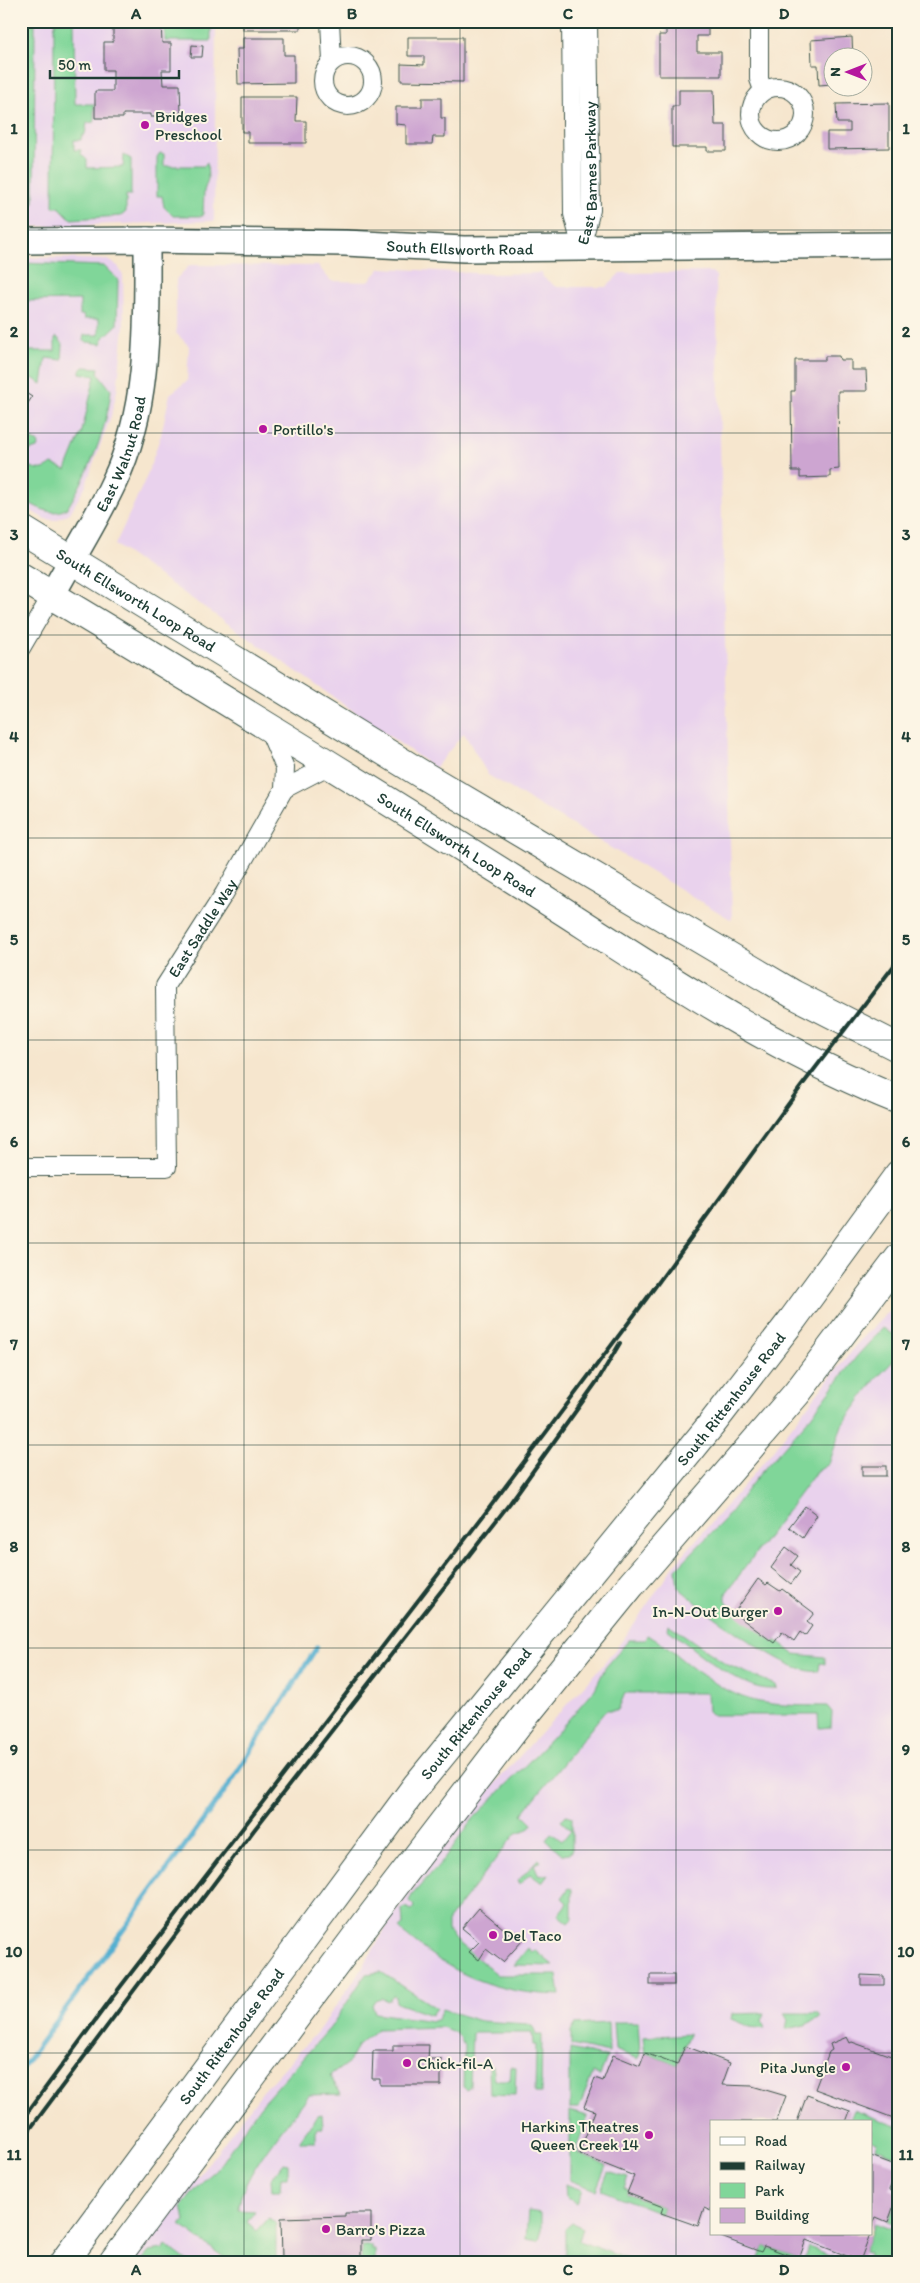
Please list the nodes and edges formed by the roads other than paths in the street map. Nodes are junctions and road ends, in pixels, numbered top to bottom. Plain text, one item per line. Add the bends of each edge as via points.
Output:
1 (330, 21) edge
2 (571, 21) edge
3 (588, 21) edge
4 (759, 21) edge
5 (332, 62) dead end
6 (763, 90) dead end
7 (147, 240) junction
8 (21, 241) edge
9 (899, 245) edge
10 (581, 247) junction
11 (21, 528) edge
12 (71, 559) junction
13 (21, 577) edge
14 (52, 596) junction
15 (21, 648) edge
16 (268, 728) junction
17 (330, 765) junction
18 (284, 789) junction
19 (899, 1048) edge
20 (899, 1100) edge
21 (21, 1167) edge
22 (899, 1174) edge
23 (899, 1258) edge
24 (601, 1558) junction
25 (632, 1585) junction
26 (417, 1785) junction
27 (359, 1933) junction
28 (194, 2087) junction
29 (149, 2213) junction
30 (64, 2262) edge
31 (113, 2262) edge

1 - 5 street
2 - 10 street, East Barnes Parkway via 573,214
3 - 10 street, East Barnes Parkway via 591,210
4 - 6 street via 759,79
7 - 8 street, South Ellsworth Road
7 - 10 street, South Ellsworth Road via 464,249
7 - 12 street, East Walnut Road via 147,346 142,387 115,482
9 - 10 street, South Ellsworth Road
11 - 12 main road, South Ellsworth Loop Road
12 - 14 street, East Walnut Road
12 - 19 main road, South Ellsworth Loop Road via 423,775 793,994
13 - 14 main road, South Ellsworth Loop Road
14 - 15 street, East Walnut Road
14 - 16 main road, South Ellsworth Loop Road
16 - 17 main road, South Ellsworth Loop Road
16 - 18 street via 285,768
17 - 18 street
17 - 20 main road, South Ellsworth Loop Road via 767,1036 815,1063
18 - 21 street, East Saddle Way via 224,894 165,986 167,1167
22 - 24 main road, South Rittenhouse Road via 717,1417
23 - 25 main road via 797,1393
24 - 25 main road
24 - 26 main road, South Rittenhouse Road
25 - 27 main road via 524,1717
26 - 27 main road via 411,1821 354,1898 352,1906
26 - 28 main road, South Rittenhouse Road
27 - 29 main road
28 - 29 main road via 191,2118 143,2186 142,2199
28 - 30 main road, South Rittenhouse Road
29 - 31 main road

